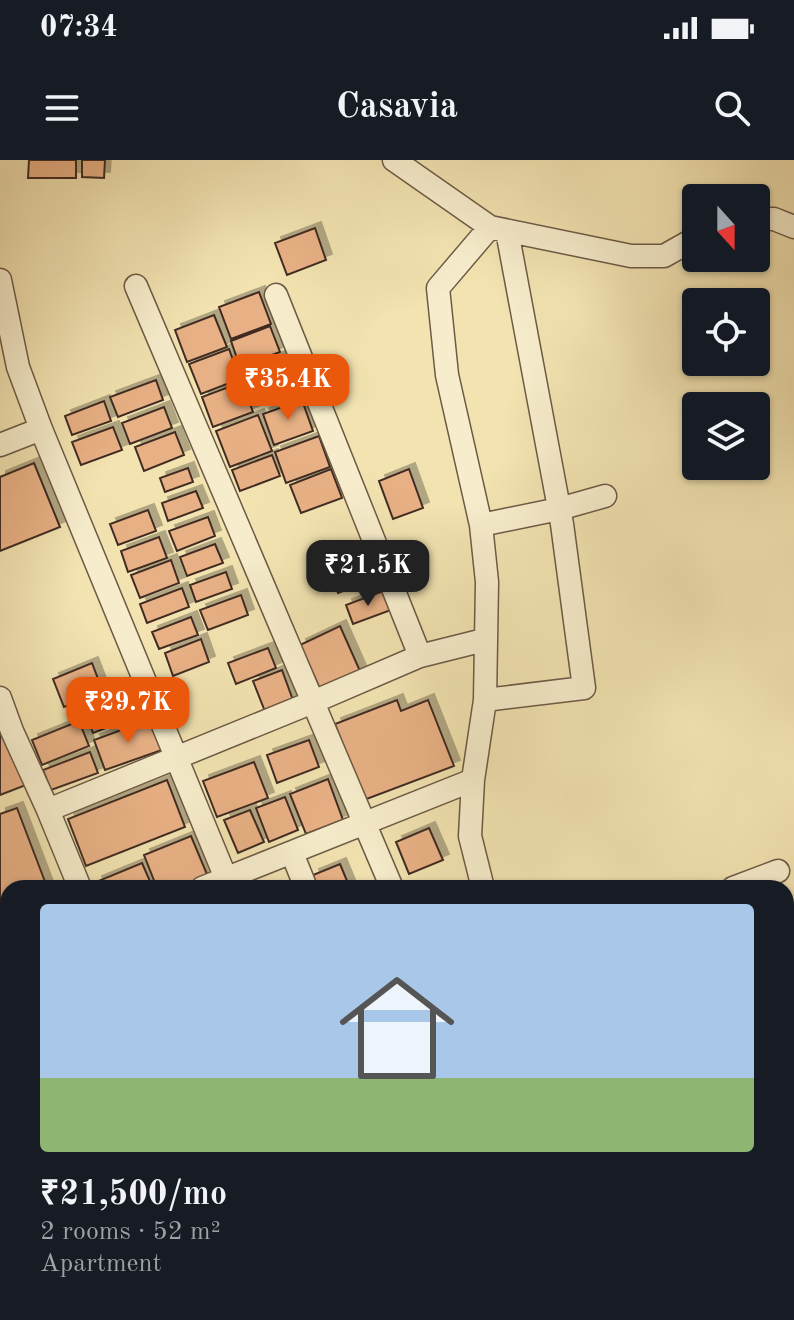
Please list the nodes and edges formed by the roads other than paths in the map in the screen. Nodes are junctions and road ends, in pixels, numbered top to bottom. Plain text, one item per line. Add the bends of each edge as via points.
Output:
1 (394, 160) edge
2 (770, 219) edge
3 (794, 227) edge
4 (498, 229) junction
5 (682, 246) edge
6 (0, 280) edge
7 (136, 286) dead end
8 (276, 295) dead end
9 (41, 429) junction
10 (0, 445) edge
11 (605, 496) dead end
12 (559, 509) junction
13 (481, 525) junction
14 (484, 640) junction
15 (420, 656) junction
16 (0, 698) edge
17 (485, 700) junction
18 (313, 702) junction
19 (177, 758) junction
20 (473, 780) junction
21 (48, 810) junction
22 (364, 823) junction
23 (292, 853) junction
24 (778, 871) dead end
25 (77, 880) edge
26 (227, 880) edge
27 (234, 880) edge
28 (303, 880) edge
29 (389, 880) edge
30 (481, 880) edge
31 (754, 880) edge

1 - 4 street
2 - 3 street
4 - 5 street via 631,256 664,256
4 - 12 street
4 - 13 street via 438,288 447,375
6 - 9 street via 18,367
7 - 18 street
8 - 15 street
9 - 10 street
9 - 19 street
11 - 12 street
12 - 13 street
12 - 17 street via 584,688
13 - 14 street via 487,582
14 - 15 street
14 - 17 street
15 - 18 street
16 - 21 street
17 - 20 street
18 - 19 street
18 - 22 street
19 - 21 street
19 - 26 street
20 - 22 street
20 - 30 street via 470,836
21 - 25 street
22 - 23 street
22 - 29 street
23 - 27 street
23 - 28 street
24 - 31 street

